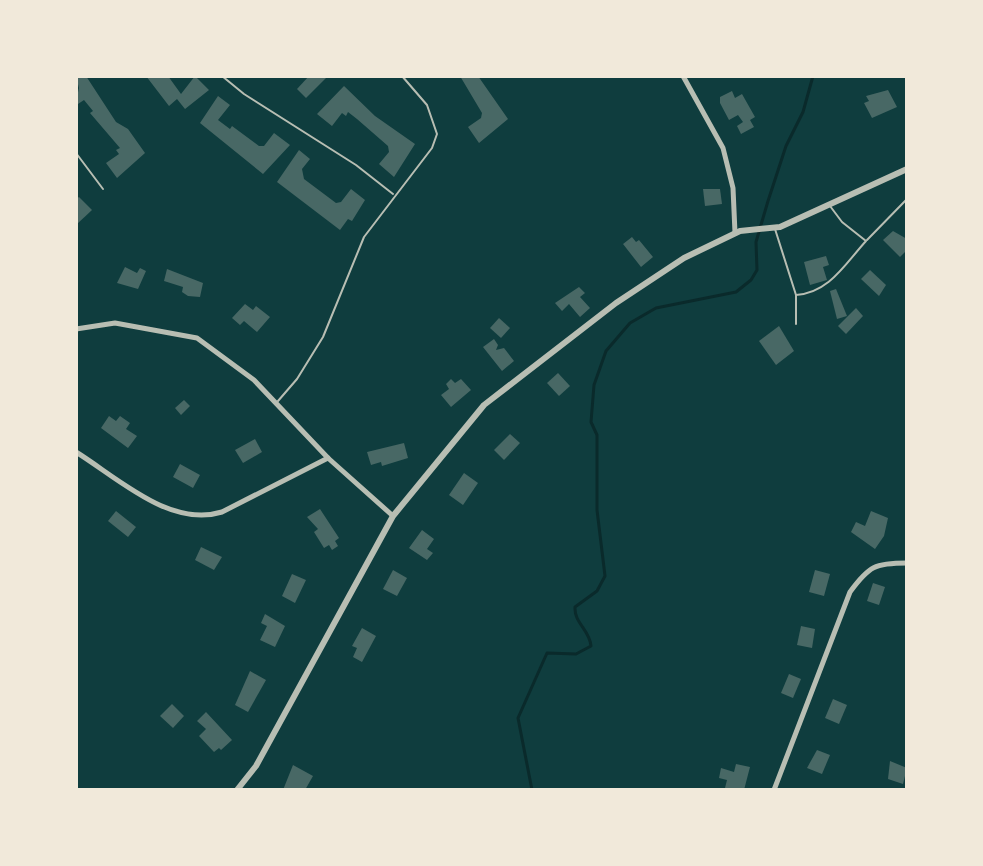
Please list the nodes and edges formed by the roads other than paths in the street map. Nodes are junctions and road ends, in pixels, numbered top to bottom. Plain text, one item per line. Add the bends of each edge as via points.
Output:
1 (222, 76) edge
2 (402, 76) edge
3 (683, 76) edge
4 (76, 153) edge
5 (907, 169) edge
6 (103, 189) dead end
7 (393, 195) junction
8 (907, 199) edge
9 (829, 204) junction
10 (775, 229) junction
11 (735, 233) junction
12 (866, 241) junction
13 (796, 295) junction
14 (796, 324) dead end
15 (76, 329) edge
16 (276, 403) junction
17 (76, 452) edge
18 (328, 458) junction
19 (393, 516) junction
20 (907, 563) edge
21 (237, 790) edge
22 (774, 790) edge

1 - 7 lane
2 - 7 lane via 427,105 437,134 432,148
3 - 11 street via 723,148 733,188
4 - 6 lane
5 - 9 street
7 - 16 lane via 364,237 323,337
8 - 12 lane
9 - 10 street
9 - 12 lane
10 - 11 street
10 - 13 lane
11 - 19 street via 639,285 484,405
12 - 13 lane via 818,292
13 - 14 lane
15 - 16 street via 115,323 197,338
16 - 18 street
17 - 18 street via 170,510 204,518
18 - 19 street
19 - 21 street via 256,766
20 - 22 street via 880,563 850,592

